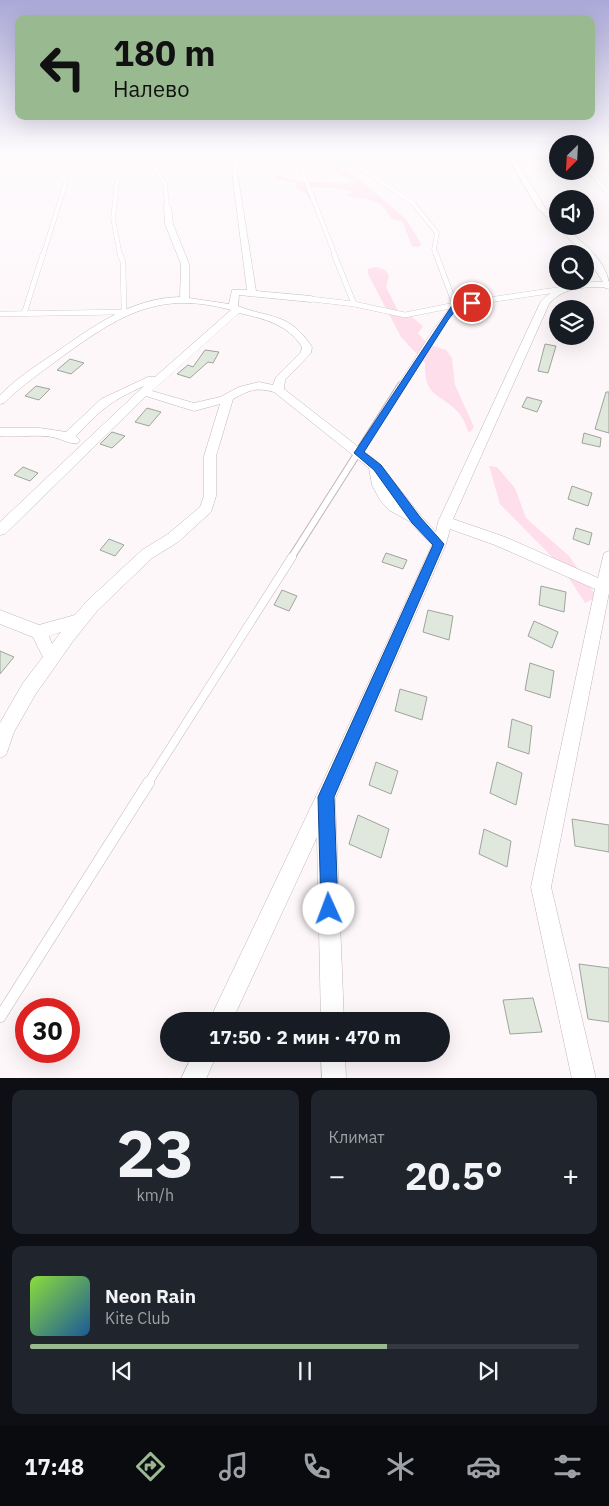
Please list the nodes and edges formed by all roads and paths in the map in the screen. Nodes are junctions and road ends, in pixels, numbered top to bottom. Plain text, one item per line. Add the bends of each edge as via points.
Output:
1 (59, 204) edge
2 (115, 204) edge
3 (240, 204) edge
4 (315, 204) edge
5 (414, 204) edge
6 (539, 204) edge
7 (167, 207) edge
8 (549, 216) edge
9 (568, 235) edge
10 (609, 284) edge
11 (594, 286) edge
12 (556, 290) edge
13 (561, 290) edge
14 (252, 293) junction
15 (311, 299) joint
16 (184, 301) junction
17 (354, 304) junction
18 (455, 305) junction
19 (234, 308) junction
20 (124, 312) junction
21 (0, 314) edge
22 (24, 314) junction
23 (278, 390) junction
24 (139, 392) junction
25 (228, 398) junction
26 (0, 401) edge
27 (0, 432) edge
28 (68, 437) junction
29 (86, 446) junction
30 (358, 453) junction
31 (374, 466) joint
32 (416, 520) joint
33 (445, 522) junction
34 (0, 530) edge
35 (439, 544) junction
36 (609, 557) edge
37 (606, 586) edge
38 (0, 617) edge
39 (80, 620) junction
40 (39, 632) junction
41 (51, 658) junction
42 (0, 749) edge
43 (326, 797) junction
44 (224, 1012) edge
45 (332, 1012) edge
46 (0, 1017) edge
47 (201, 1062) edge
48 (334, 1062) edge
49 (193, 1078) edge
50 (334, 1078) edge
51 (584, 1078) edge

1 - 22 lane
2 - 20 lane via 113,219 122,262
3 - 14 street
4 - 17 lane
5 - 18 lane via 437,233 434,249
6 - 8 street
7 - 16 street via 169,224 185,264
9 - 10 street via 595,261
10 - 11 street
12 - 18 lane
13 - 33 street via 550,296 545,304
14 - 15 street
14 - 19 street via 235,292
15 - 17 lane
16 - 19 street
16 - 20 street via 172,300
17 - 18 lane via 406,315
18 - 30 lane
19 - 23 street via 283,321 305,342 306,352 280,379
19 - 24 street via 236,312
20 - 22 lane
20 - 26 street via 103,323 13,387
21 - 22 lane
23 - 25 street via 259,385
23 - 30 street
24 - 25 street via 194,407
24 - 28 street via 108,399
24 - 29 street
25 - 39 street via 210,456 210,496 206,509 173,538 147,554
27 - 28 street via 26,430
28 - 29 street
29 - 34 street
30 - 31 street
30 - 46 lane
31 - 32 street via 378,488 390,504
32 - 35 street
33 - 35 street
33 - 37 street via 500,541
35 - 43 street
36 - 37 street
37 - 51 street via 541,887
38 - 40 street
39 - 40 street
39 - 41 street
40 - 41 street
41 - 42 street via 6,729
43 - 44 street
43 - 45 street
47 - 49 street
48 - 50 street

